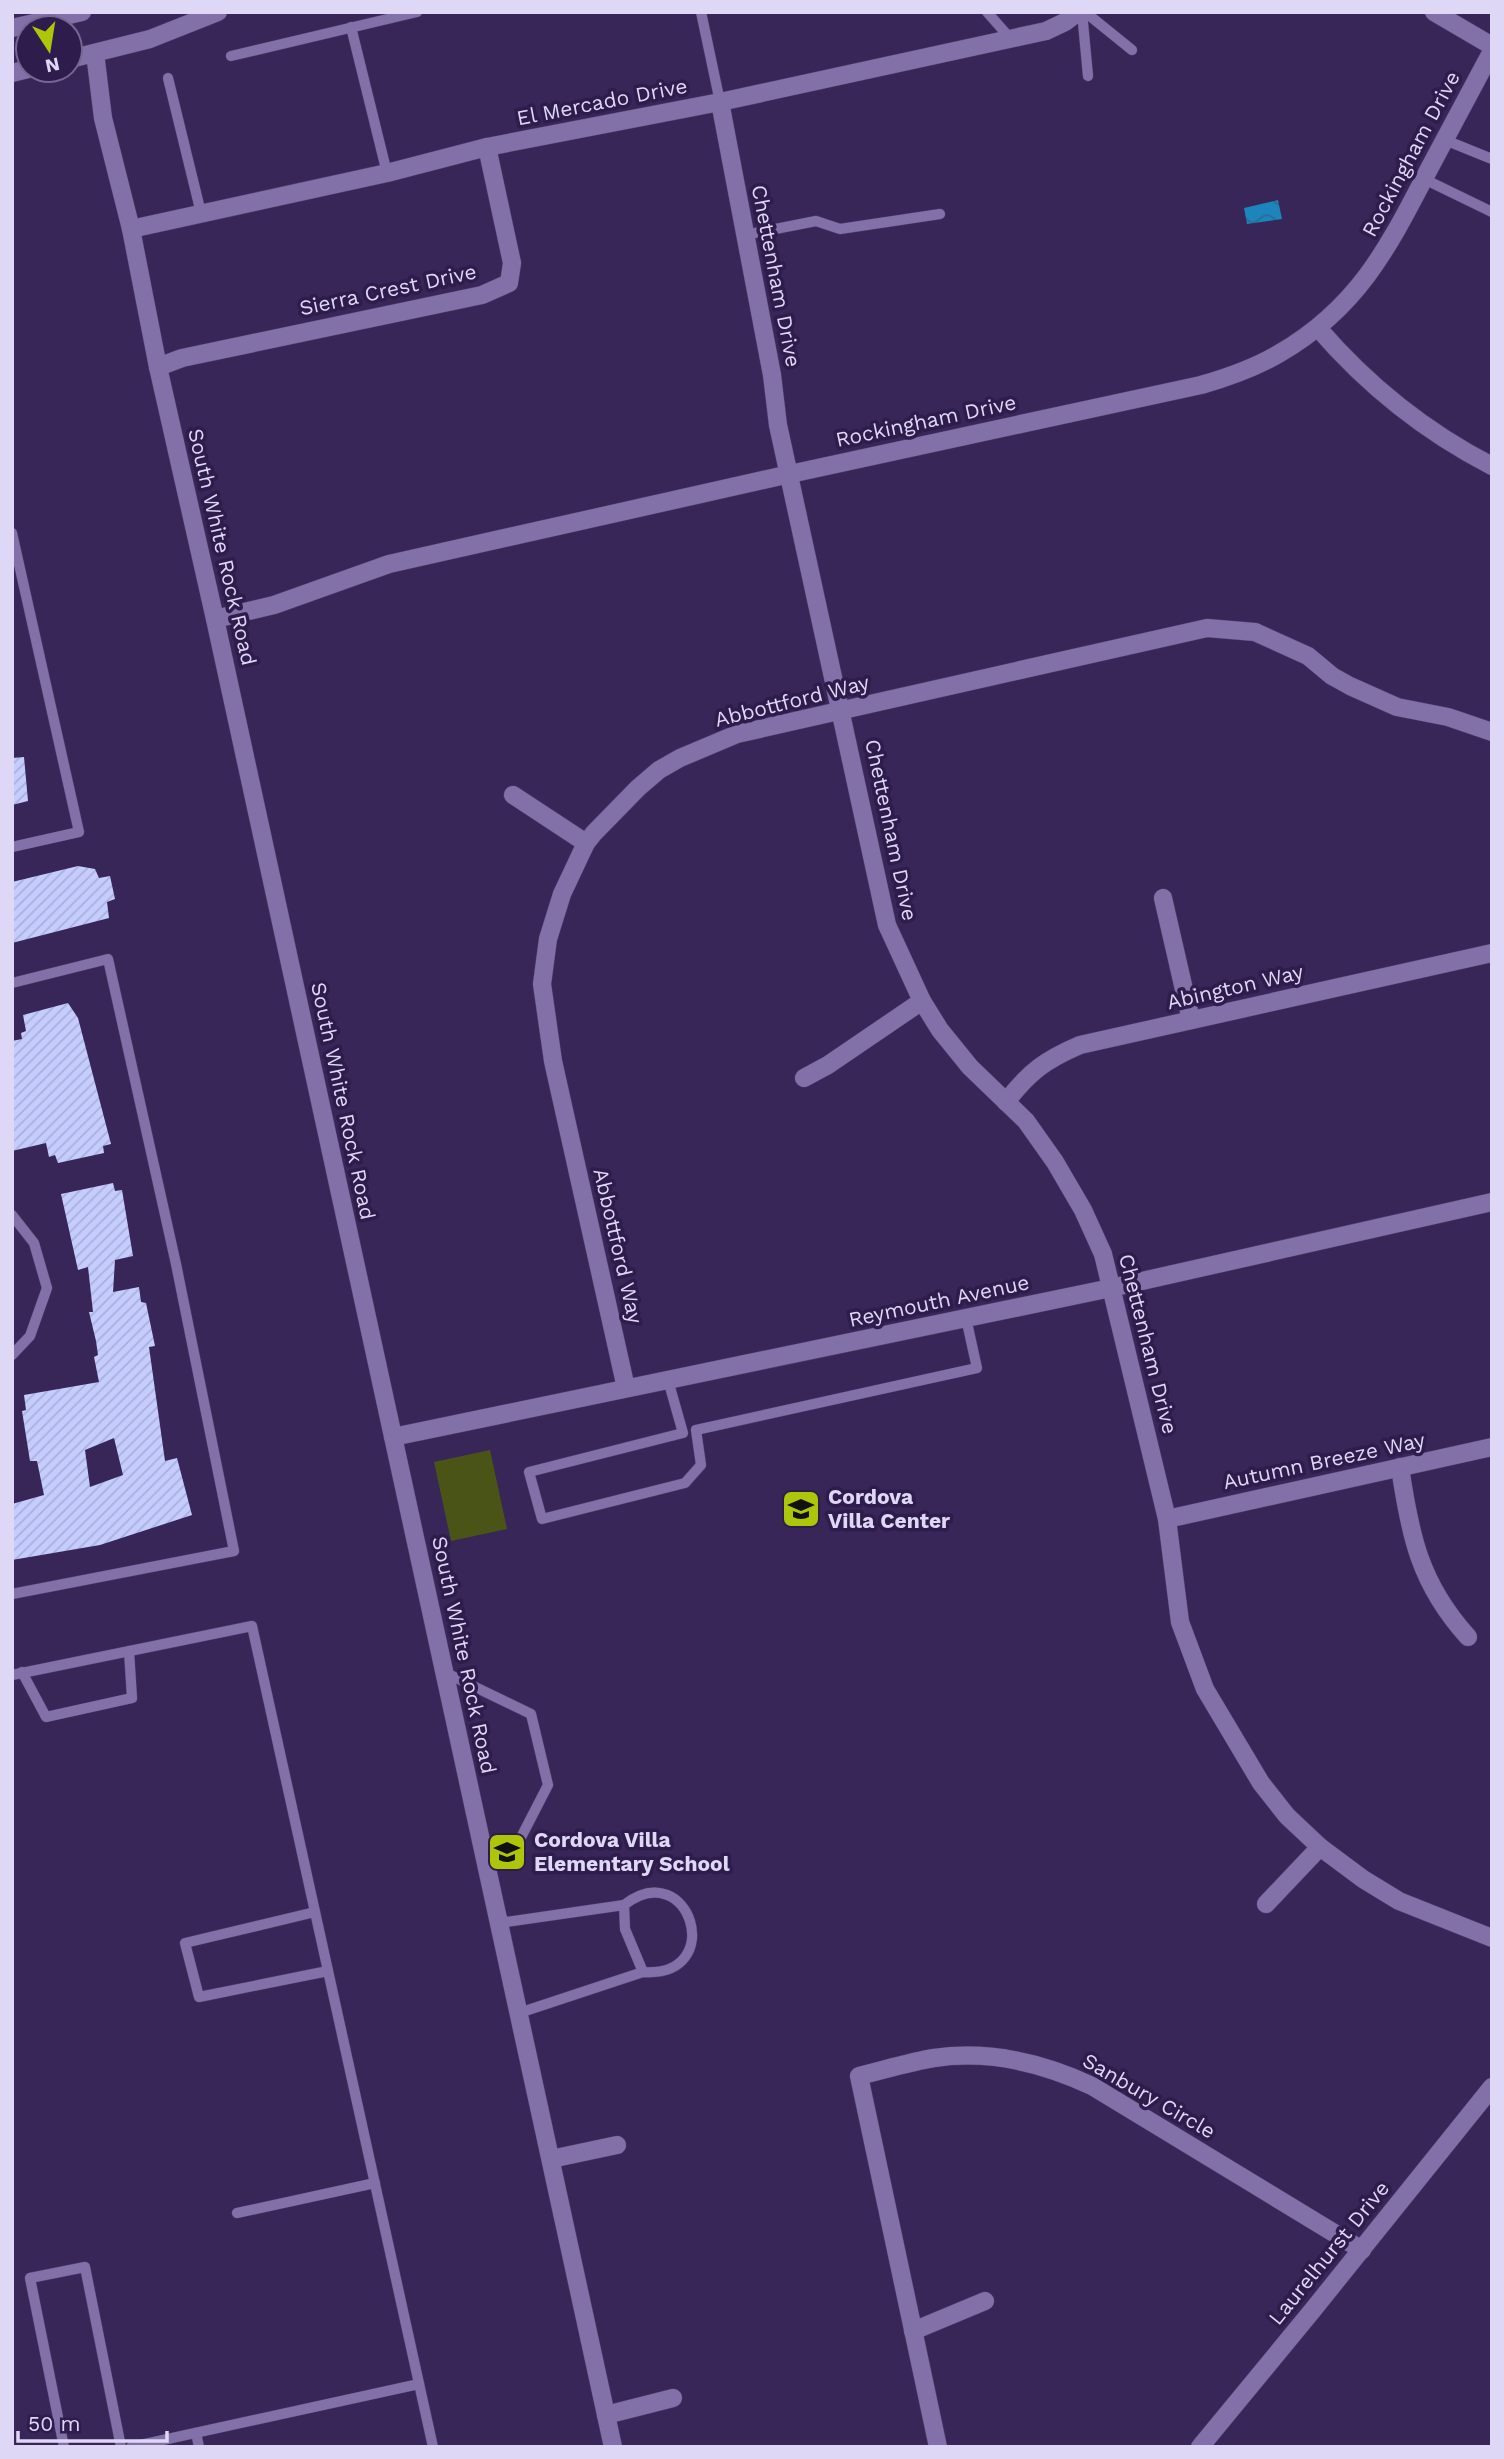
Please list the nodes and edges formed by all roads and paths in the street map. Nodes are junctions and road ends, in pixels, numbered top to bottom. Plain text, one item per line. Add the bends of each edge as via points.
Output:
1 (82, 12) edge
2 (218, 12) edge
3 (416, 12) edge
4 (701, 12) edge
5 (987, 12) edge
6 (1082, 12) edge
7 (1434, 12) edge
8 (351, 27) junction
9 (12, 28) edge
10 (1010, 38) junction
11 (1492, 48) edge
12 (1132, 50) dead end
13 (95, 53) junction
14 (84, 56) edge
15 (231, 56) dead end
16 (1088, 76) dead end
17 (168, 78) dead end
18 (720, 102) junction
19 (1445, 139) junction
20 (487, 147) junction
21 (1492, 159) edge
22 (387, 173) junction
23 (1424, 179) junction
24 (1492, 212) edge
25 (201, 214) junction
26 (940, 214) dead end
27 (131, 229) junction
28 (745, 235) junction
29 (1318, 328) junction
30 (158, 367) junction
31 (1492, 466) edge
32 (790, 474) junction
33 (12, 533) edge
34 (215, 619) junction
35 (842, 712) junction
36 (1492, 732) edge
37 (513, 795) dead end
38 (586, 844) junction
39 (12, 847) edge
40 (1163, 898) dead end
41 (1492, 953) edge
42 (12, 983) edge
43 (922, 1001) junction
44 (1191, 1020) junction
45 (804, 1078) dead end
46 (1006, 1102) junction
47 (1492, 1202) edge
48 (12, 1215) edge
49 (1111, 1288) junction
50 (966, 1318) junction
51 (12, 1355) edge
52 (668, 1380) junction
53 (626, 1388) junction
54 (696, 1430) junction
55 (683, 1433) junction
56 (393, 1437) junction
57 (1492, 1447) edge
58 (1400, 1467) junction
59 (1167, 1519) junction
60 (12, 1594) edge
61 (1468, 1637) dead end
62 (129, 1651) junction
63 (444, 1672) junction
64 (17, 1674) edge
65 (1320, 1847) junction
66 (486, 1865) junction
67 (1266, 1904) dead end
68 (624, 1905) junction
69 (315, 1912) junction
70 (499, 1923) junction
71 (1492, 1938) edge
72 (328, 1971) junction
73 (643, 1972) junction
74 (519, 2013) junction
75 (1492, 2087) edge
76 (617, 2145) dead end
77 (551, 2159) junction
78 (375, 2183) junction
79 (237, 2213) dead end
80 (1362, 2250) junction
81 (985, 2301) dead end
82 (913, 2331) junction
83 (419, 2384) junction
84 (673, 2398) dead end
85 (606, 2415) junction
86 (196, 2433) junction
87 (64, 2447) edge
88 (121, 2447) edge
89 (131, 2447) edge
90 (199, 2447) edge
91 (433, 2447) edge
92 (613, 2447) edge
93 (938, 2447) edge
94 (1200, 2447) edge

1 - 9 street
2 - 13 street via 150,39
3 - 8 lane
4 - 18 lane, Chettenham Drive
5 - 10 lane
6 - 10 street, El Mercado Drive via 1046,30
6 - 12 lane
6 - 16 lane
7 - 11 street
8 - 15 lane
8 - 22 lane
10 - 18 street, El Mercado Drive
11 - 19 street, Rockingham Drive
13 - 14 street
13 - 27 street, South White Rock Road via 103,118
17 - 25 lane
18 - 20 street, El Mercado Drive
18 - 28 street, Chettenham Drive
19 - 21 lane
19 - 23 street, Rockingham Drive
20 - 22 street, El Mercado Drive
20 - 30 street, Sierra Crest Drive via 512,263 509,283 482,295 182,358
22 - 25 street, El Mercado Drive
23 - 24 lane
23 - 29 street, Rockingham Drive via 1375,267
25 - 27 street, El Mercado Drive
26 - 28 lane via 840,229 816,221
27 - 30 street, South White Rock Road
28 - 32 street, Chettenham Drive
29 - 31 street via 1376,389 1417,422
29 - 32 street, Rockingham Drive via 1281,353 1201,386
30 - 34 street, South White Rock Road
32 - 34 street, Rockingham Drive via 389,564 274,605
32 - 35 street, Chettenham Drive
33 - 39 lane via 79,832
34 - 56 street, South White Rock Road
35 - 36 street, Abbottford Way via 1207,628 1255,632 1308,656 1332,676 1396,707
35 - 38 street, Abbottford Way via 737,734 680,758 638,788
35 - 43 street, Chettenham Drive via 887,925
37 - 38 street
38 - 53 street, Abbottford Way via 562,894 548,939 542,984 554,1061
40 - 44 street
41 - 44 street, Abington Way
42 - 60 lane via 108,959 234,1551
43 - 45 street
43 - 46 street, Chettenham Drive via 970,1067
44 - 46 street, Abington Way via 1080,1045 1024,1078
46 - 49 street, Chettenham Drive via 1026,1121 1083,1210 1103,1254
47 - 49 street, Reymouth Avenue
48 - 51 lane via 34,1242 47,1288 30,1336
49 - 50 street, Reymouth Avenue
49 - 59 street, Chettenham Drive
50 - 52 street, Reymouth Avenue
50 - 54 lane via 977,1367
52 - 53 street, Reymouth Avenue
52 - 55 lane
53 - 56 street, Reymouth Avenue
54 - 55 lane
54 - 55 lane via 701,1465 685,1483 542,1519 529,1472
56 - 63 street, South White Rock Road
57 - 58 street, Autumn Breeze Way
58 - 59 street, Autumn Breeze Way
58 - 61 street via 1421,1565 1441,1605
59 - 65 street, Chettenham Drive via 1180,1622 1205,1689 1261,1783
62 - 64 lane
62 - 64 lane via 132,1698 46,1717
62 - 69 lane via 252,1626
63 - 66 street, South White Rock Road
63 - 66 lane via 531,1714 548,1785 515,1849
65 - 67 street
65 - 71 street, Chettenham Drive via 1399,1901
66 - 70 street, South White Rock Road
68 - 70 lane
68 - 73 lane via 625,1929
68 - 73 lane via 646,1893 671,1897 682,1905 693,1928 688,1953 680,1963 669,1970
69 - 72 lane
69 - 72 lane via 185,1943 199,1997
70 - 74 street, South White Rock Road
72 - 78 lane
73 - 74 lane
74 - 77 street, South White Rock Road
75 - 80 street, Laurelhurst Drive
76 - 77 street
77 - 85 street, South White Rock Road
78 - 79 lane
78 - 83 lane
80 - 82 street, Sanbury Circle via 1071,2076 1003,2058 932,2058 859,2076
80 - 94 street, Laurelhurst Drive
81 - 82 street
82 - 93 street, Sanbury Circle
83 - 86 lane
83 - 91 lane
84 - 85 street
85 - 92 street, South White Rock Road
86 - 89 lane
86 - 90 lane
87 - 88 lane via 30,2278 85,2267

